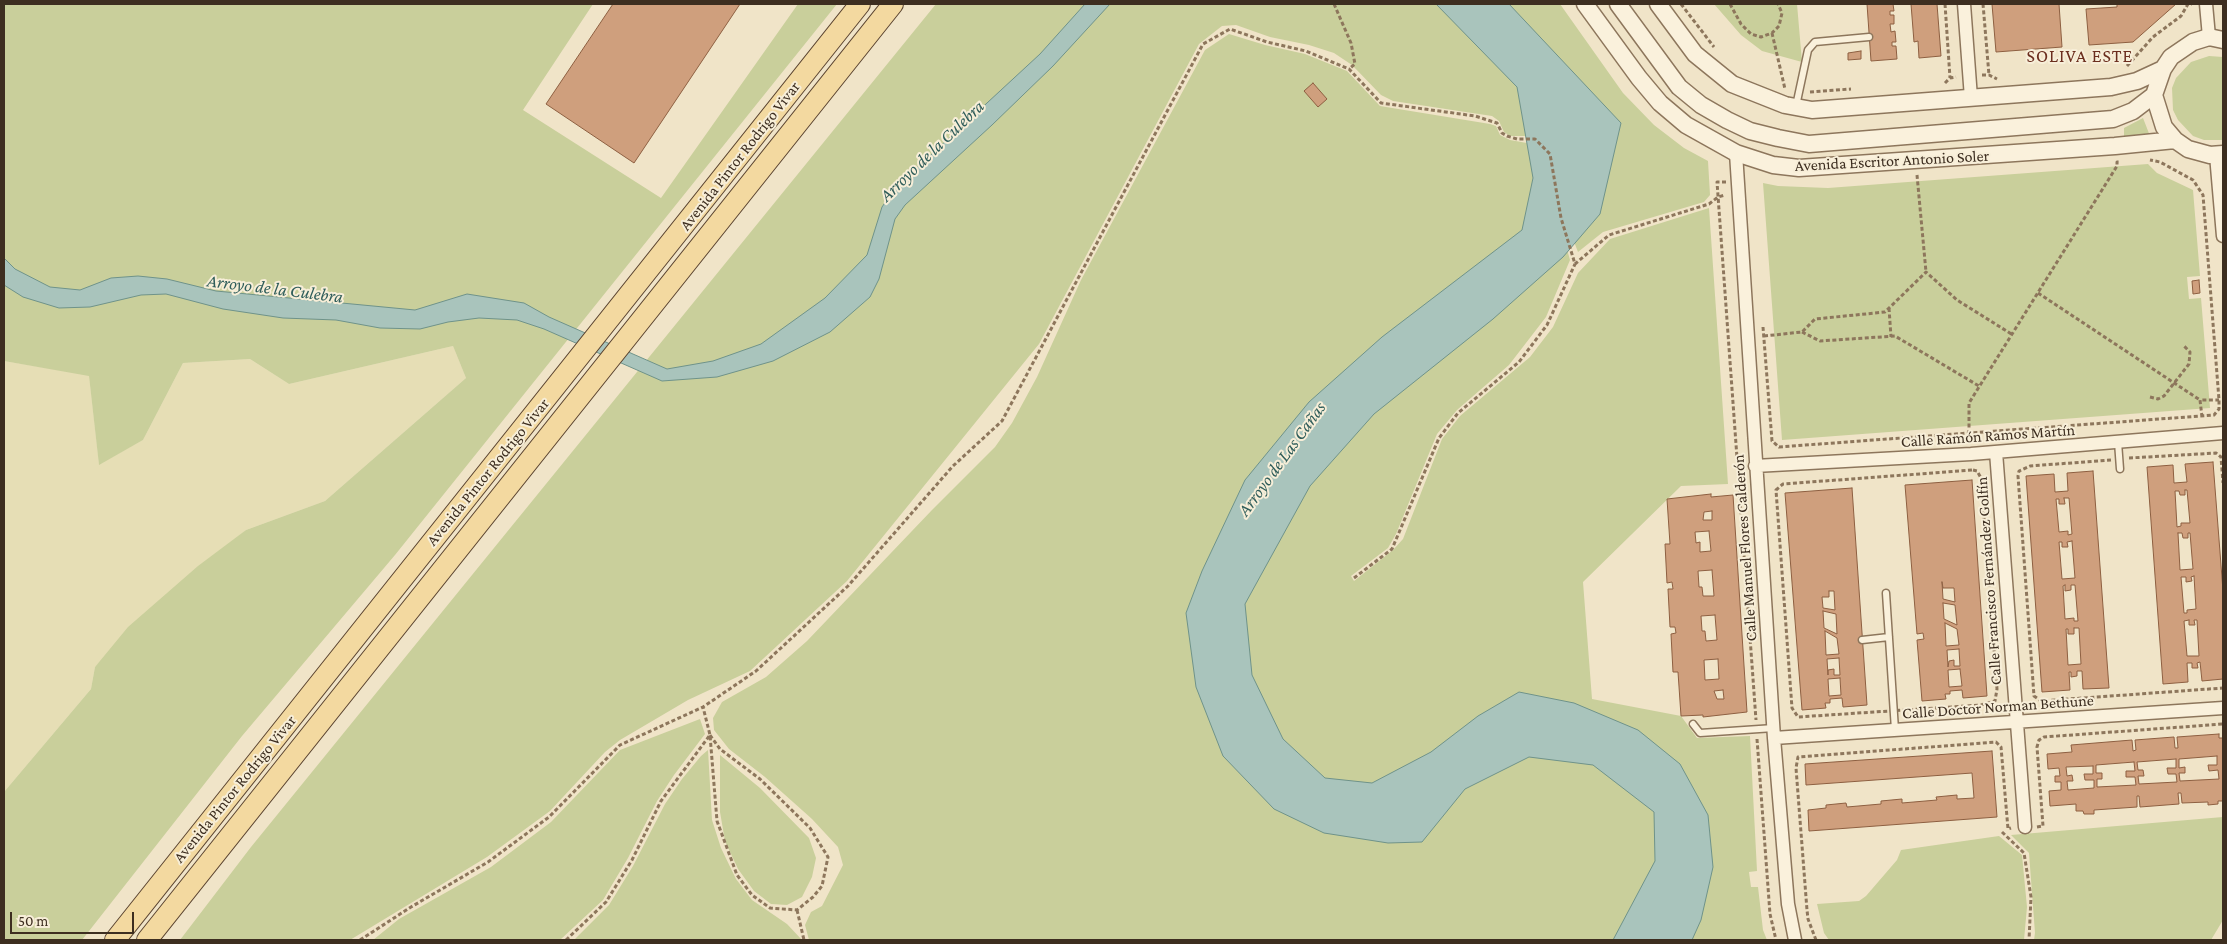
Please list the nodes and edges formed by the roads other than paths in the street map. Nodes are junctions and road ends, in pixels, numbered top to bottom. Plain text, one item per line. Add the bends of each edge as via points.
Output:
1 (860, 4) edge
2 (893, 4) edge
3 (1585, 4) edge
4 (1618, 4) edge
5 (1658, 4) edge
6 (1964, 4) edge
7 (2206, 4) edge
8 (1870, 37) dead end
9 (2216, 39) edge
10 (2162, 69) junction
11 (2154, 95) junction
12 (1971, 98) junction
13 (1789, 100) junction
14 (2175, 140) junction
15 (1736, 153) junction
16 (2220, 154) edge
17 (2223, 236) edge
18 (2223, 433) edge
19 (2118, 442) junction
20 (1996, 452) junction
21 (1755, 466) junction
22 (2120, 469) dead end
23 (1886, 593) dead end
24 (1889, 637) junction
25 (1862, 640) dead end
26 (2223, 708) edge
27 (2016, 722) junction
28 (1693, 724) dead end
29 (1895, 730) junction
30 (1774, 733) junction
31 (2025, 827) road end
32 (115, 940) edge
33 (148, 940) edge
34 (1795, 940) edge

1 - 32 main road, Avenida Pintor Rodrigo Vivar
2 - 33 main road, Avenida Pintor Rodrigo Vivar
3 - 15 street, Avenida Escritor Antonio Soler via 1660,102 1686,125
4 - 11 street, Avenida Escritor Antonio Soler via 1679,87 1694,99 1750,131 1809,144 2113,119 2134,111
5 - 13 street via 1695,54 1732,84
6 - 12 street
7 - 9 street
8 - 13 lane via 1815,42 1808,50 1799,90
9 - 10 street via 2193,42
10 - 11 street
10 - 12 street via 2137,81 2111,87
11 - 14 street via 2164,127
12 - 13 street via 1812,110
14 - 15 street, Avenida Escritor Antonio Soler via 1798,168 1772,165
14 - 16 street via 2188,149
15 - 21 street, Calle Manuel Flores Calderón
16 - 17 street
18 - 19 street, Calle Ramón Ramos Martín
19 - 20 street, Calle Ramón Ramos Martín
19 - 22 lane
20 - 21 street, Calle Ramón Ramos Martín
20 - 27 street, Calle Francisco Fernández Golfín
21 - 30 street, Calle Manuel Flores Calderón
23 - 24 lane
24 - 25 lane
24 - 29 lane
26 - 27 street, Calle Doctor Norman Bethune
27 - 29 street, Calle Doctor Norman Bethune
27 - 31 street, Calle Francisco Fernández Golfín
28 - 30 lane via 1700,733 1757,729
29 - 30 street, Calle Doctor Norman Bethune
30 - 34 street, Calle Manuel Flores Calderón via 1788,904

